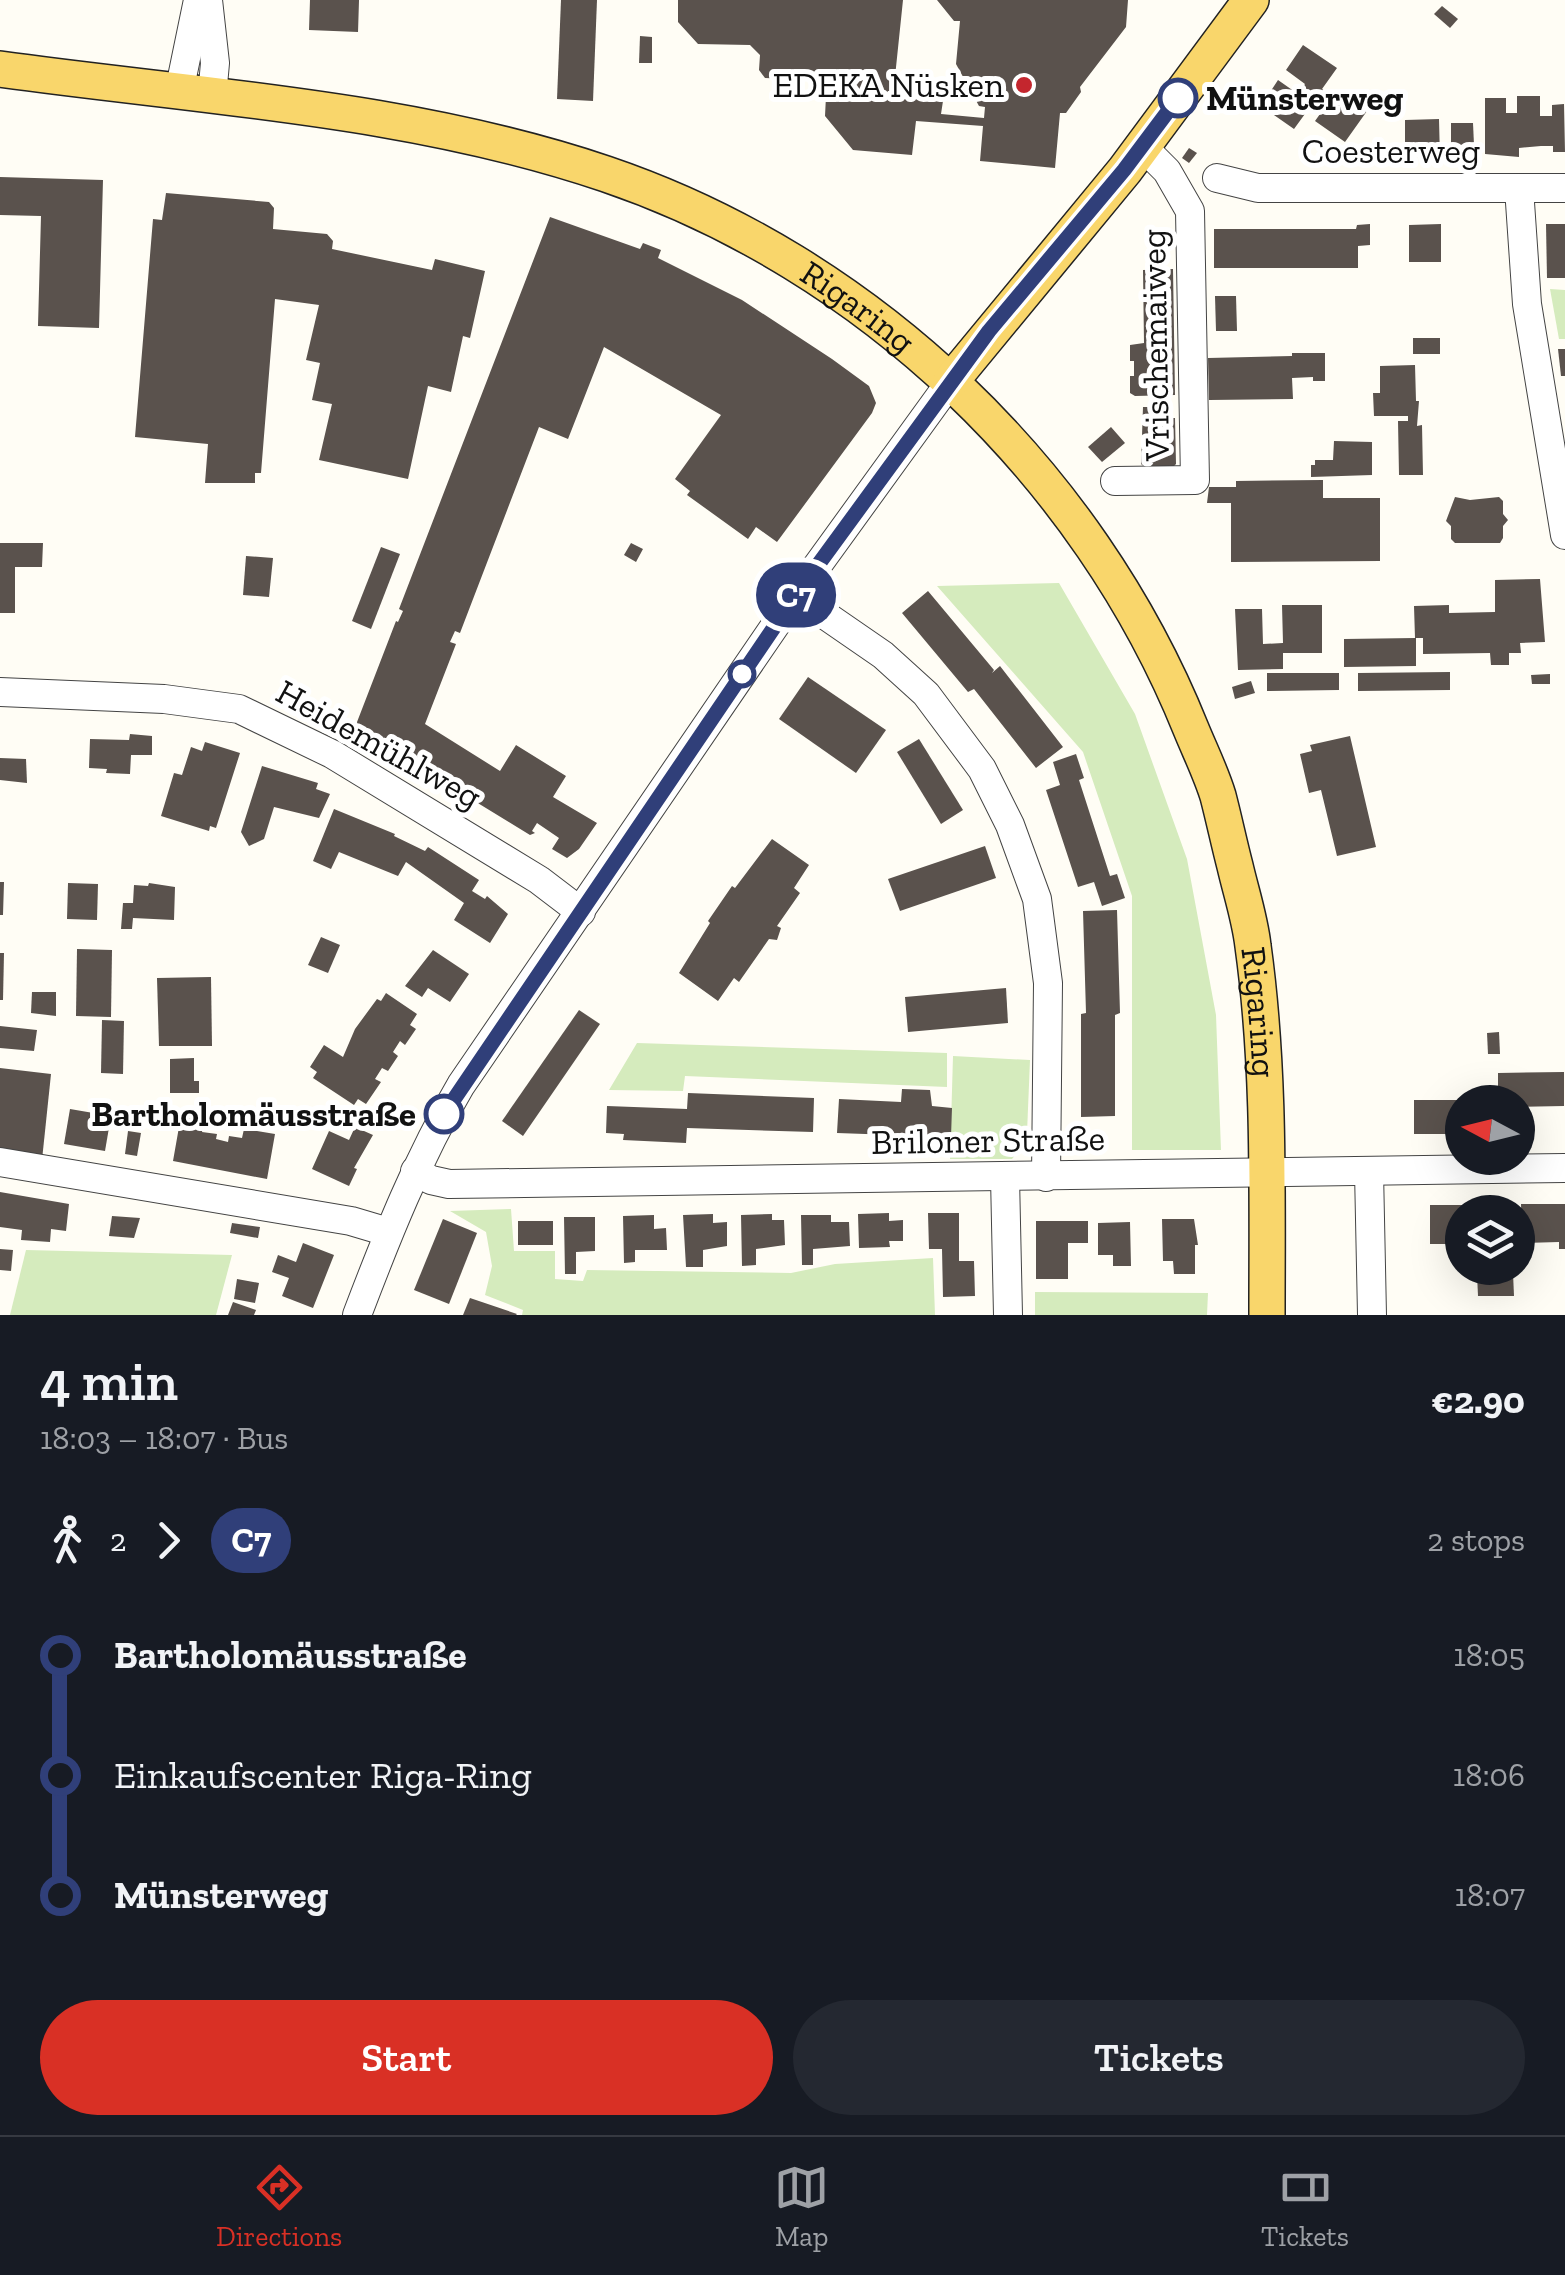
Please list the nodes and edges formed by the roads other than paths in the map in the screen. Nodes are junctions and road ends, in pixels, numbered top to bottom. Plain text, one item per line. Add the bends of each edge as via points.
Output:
1 (198, 0) edge
2 (208, 0) edge
3 (1251, 0) edge
4 (0, 70) edge
5 (195, 94) junction
6 (1142, 146) junction
7 (1218, 178) dead end
8 (1519, 188) junction
9 (1565, 188) edge
10 (951, 381) junction
11 (1116, 481) dead end
12 (1565, 535) edge
13 (796, 595) junction
14 (0, 692) edge
15 (580, 912) junction
16 (0, 1162) edge
17 (1565, 1168) edge
18 (415, 1171) junction
19 (1368, 1171) junction
20 (1266, 1173) junction
21 (1005, 1177) junction
22 (1046, 1177) junction
23 (388, 1232) junction
24 (357, 1315) edge
25 (1008, 1315) edge
26 (1267, 1315) edge
27 (1372, 1315) edge

1 - 5 street
2 - 5 street via 215,63
3 - 6 main road
4 - 5 main road, Rigaring
5 - 10 main road, Rigaring via 323,108 497,143 676,200 770,246
6 - 10 main road
6 - 11 street, Vrischemaiweg via 1167,171 1190,211 1195,480
7 - 8 street, Coesterweg via 1258,188
8 - 9 street, Coesterweg
8 - 12 street via 1527,304
10 - 13 street
10 - 20 main road, Rigaring via 1045,480 1125,594 1170,677 1217,792 1253,941
13 - 15 street
13 - 22 street via 884,655 926,694 982,769 1010,825 1037,899 1048,983
14 - 15 street, Heidemühlweg via 164,698 238,709 332,754
15 - 18 street via 461,1085
16 - 23 street
17 - 19 street, Briloner Straße
18 - 21 street, Briloner Straße via 449,1184
18 - 23 street
19 - 20 street, Briloner Straße
19 - 27 street
20 - 22 street, Briloner Straße
20 - 26 main road, Rigaring
21 - 22 street, Briloner Straße
21 - 25 street
23 - 24 street

